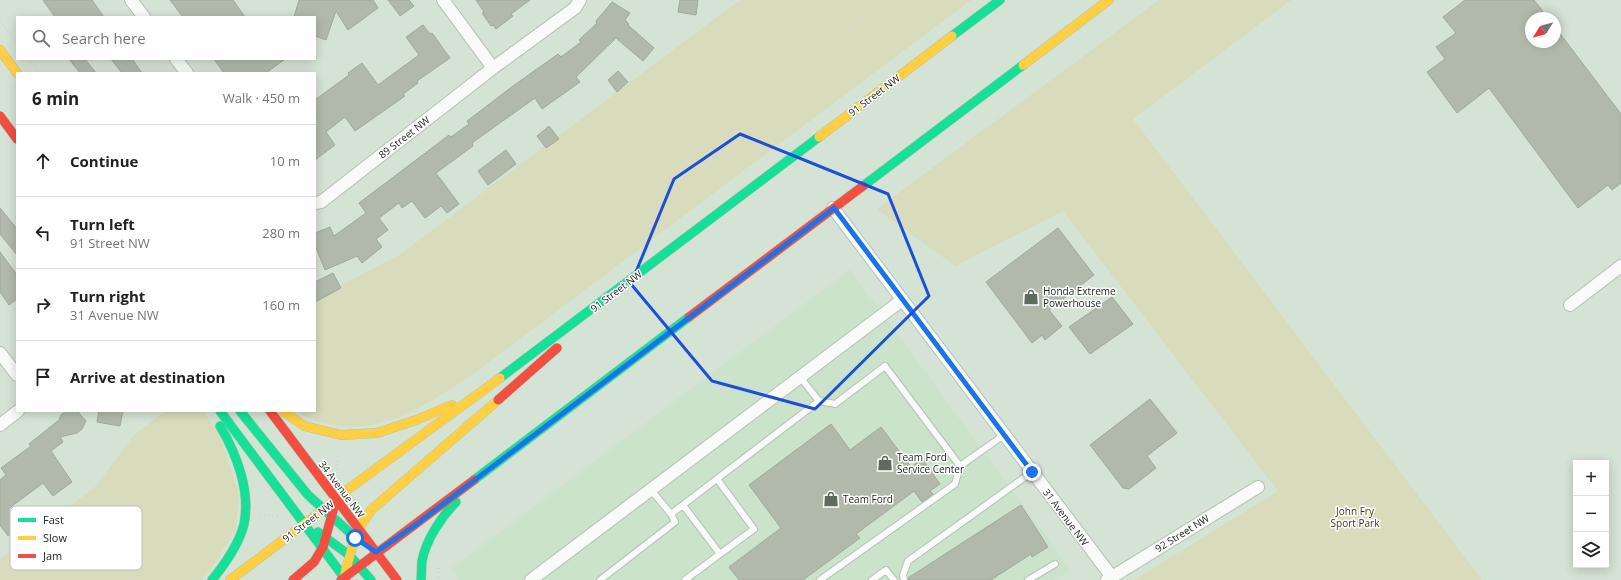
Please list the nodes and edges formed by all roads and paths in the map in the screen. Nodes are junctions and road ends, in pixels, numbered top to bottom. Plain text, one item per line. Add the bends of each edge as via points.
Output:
1 (131, 0) edge
2 (443, 0) edge
3 (580, 0) edge
4 (896, 0) edge
5 (1000, 0) edge
6 (1109, 0) edge
7 (143, 16) edge
8 (0, 21) edge
9 (16, 43) edge
10 (0, 50) edge
11 (30, 60) edge
12 (177, 60) edge
13 (493, 68) junction
14 (16, 72) edge
15 (38, 72) edge
16 (186, 72) edge
17 (0, 116) edge
18 (16, 138) edge
19 (316, 202) edge
20 (834, 208) junction
21 (684, 239) junction
22 (1621, 266) edge
23 (902, 300) junction
24 (1570, 305) dead end
25 (0, 353) edge
26 (16, 374) edge
27 (800, 377) junction
28 (480, 393) junction
29 (819, 401) junction
30 (316, 404) edge
31 (17, 412) edge
32 (211, 412) edge
33 (221, 412) edge
34 (241, 412) edge
35 (271, 412) edge
36 (284, 412) edge
37 (0, 424) edge
38 (1004, 435) junction
39 (510, 453) junction
40 (960, 466) junction
41 (1032, 472) junction
42 (717, 479) junction
43 (1258, 487) dead end
44 (651, 490) junction
45 (336, 500) junction
46 (683, 505) junction
47 (323, 510) junction
48 (245, 513) junction
49 (671, 514) junction
50 (280, 517) dead end
51 (331, 517) junction
52 (305, 524) junction
53 (359, 529) junction
54 (325, 536) junction
55 (355, 538) junction
56 (323, 547) junction
57 (376, 552) junction
58 (720, 554) junction
59 (349, 555) junction
60 (1055, 564) dead end
61 (359, 565) junction
62 (1109, 578) edge
63 (344, 579) edge
64 (129, 580) edge
65 (212, 580) edge
66 (230, 580) edge
67 (293, 580) edge
68 (371, 580) edge
69 (397, 580) edge
70 (421, 580) edge
71 (531, 580) edge
72 (600, 580) edge
73 (685, 580) edge
74 (820, 580) edge
75 (872, 580) edge
76 (894, 580) edge
77 (904, 580) edge
78 (1028, 580) edge

1 - 7 street
2 - 13 street
3 - 13 street, 89 Street NW via 575,8
4 - 30 path via 840,32 766,85 338,408
5 - 21 main road, 91 Street NW
6 - 20 main road
8 - 9 path
10 - 14 main road
11 - 15 path
12 - 16 street
13 - 19 street, 89 Street NW via 321,202
17 - 18 main road
20 - 23 street, 31 Avenue NW
20 - 39 main road
21 - 28 main road, 91 Street NW
21 - 53 main road via 371,510
22 - 24 street
23 - 27 street
23 - 38 street, 31 Avenue NW
25 - 26 street
27 - 29 lane
27 - 44 street
28 - 36 main road via 416,420 377,433 341,435 304,426
28 - 45 main road, 91 Street NW
29 - 40 lane via 835,404 885,366
29 - 42 lane
31 - 37 street
32 - 48 main road via 232,447 244,496
33 - 52 main road
34 - 47 main road
35 - 45 main road, 34 Avenue NW
38 - 40 lane
38 - 41 street, 31 Avenue NW
39 - 57 main road
39 - 70 main road via 449,508 434,532 423,559
40 - 74 lane via 955,484
41 - 62 street, 31 Avenue NW
41 - 77 lane via 908,561 903,575
42 - 46 lane
42 - 58 lane via 754,529
43 - 62 street, 92 Street NW
44 - 49 lane
44 - 71 street
45 - 47 main road, 91 Street NW
45 - 51 main road
45 - 53 main road, 34 Avenue NW
46 - 49 lane
46 - 58 lane
47 - 51 main road
47 - 52 main road, 91 Street NW
48 - 50 path
48 - 64 path via 220,514 209,520
48 - 65 main road via 233,550 225,565
49 - 72 lane via 675,522
51 - 54 main road
51 - 55 main road
52 - 54 main road
52 - 56 main road
52 - 66 main road, 91 Street NW
53 - 55 main road
53 - 57 main road, 34 Avenue NW
54 - 56 main road
54 - 59 main road
55 - 57 main road
55 - 59 main road
56 - 63 main road
56 - 67 main road via 314,562
57 - 61 main road
57 - 69 main road, 34 Avenue NW
58 - 73 lane
59 - 61 main road
59 - 63 main road
60 - 78 lane
61 - 63 main road
61 - 68 main road
75 - 76 lane via 886,570

